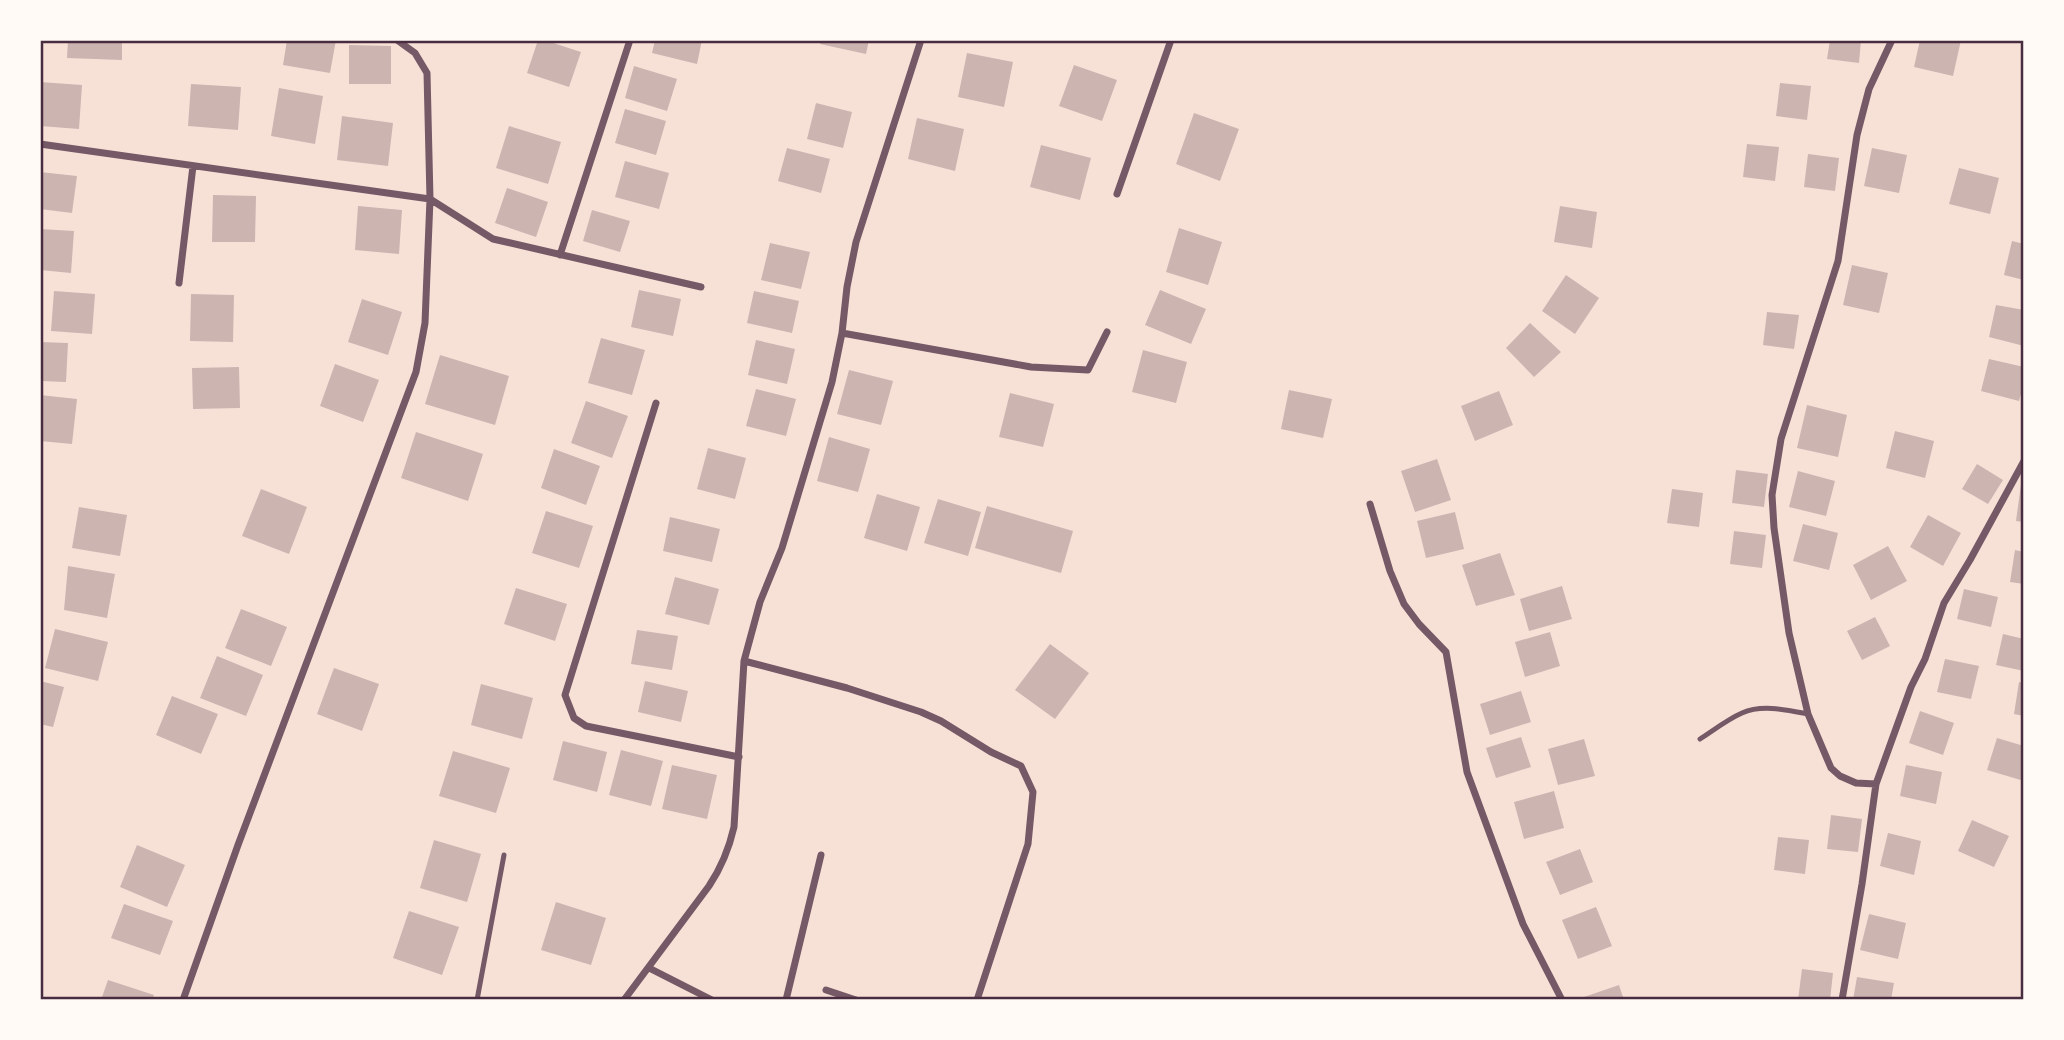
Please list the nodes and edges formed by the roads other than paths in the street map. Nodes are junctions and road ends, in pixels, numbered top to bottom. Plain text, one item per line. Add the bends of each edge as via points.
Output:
1 (397, 40) edge
2 (630, 40) edge
3 (921, 40) edge
4 (1171, 40) edge
5 (1892, 40) edge
6 (40, 144) edge
7 (193, 166) junction
8 (1117, 194) dead end
9 (430, 199) junction
10 (560, 255) junction
11 (179, 284) dead end
12 (701, 287) dead end
13 (1107, 332) dead end
14 (842, 333) junction
15 (656, 403) dead end
16 (2024, 461) edge
17 (1370, 504) dead end
18 (744, 661) junction
19 (1808, 714) junction
20 (1700, 739) dead end
21 (738, 757) junction
22 (1876, 784) junction
23 (504, 855) dead end
24 (821, 855) dead end
25 (649, 968) junction
26 (826, 990) dead end
27 (183, 1000) edge
28 (477, 1000) edge
29 (624, 1000) edge
30 (712, 1000) edge
31 (786, 1000) edge
32 (856, 1000) edge
33 (978, 1000) edge
34 (1562, 1000) edge
35 (1842, 1000) edge

1 - 9 street via 415,53 427,73
2 - 10 street
3 - 14 street via 856,243
4 - 8 street
5 - 19 street via 1869,89 1857,135 1838,261 1780,439 1772,495 1789,633
6 - 7 street
7 - 9 street
7 - 11 street
9 - 10 street via 493,239
9 - 27 street via 425,323 416,372
10 - 12 street
13 - 14 street via 1088,370 1031,368
14 - 18 street via 819,426
15 - 21 street via 565,695 575,718 586,726
16 - 22 street via 1944,603
17 - 34 street via 1404,604 1446,652 1467,772 1523,924
18 - 21 street
18 - 33 street via 921,712 1021,766 1033,792 1028,844
19 - 20 lane via 1755,709
19 - 22 street via 1831,768 1856,783
21 - 25 street via 734,827 718,873
22 - 35 street
23 - 28 lane
24 - 31 street
25 - 29 street
25 - 30 street
26 - 32 street

